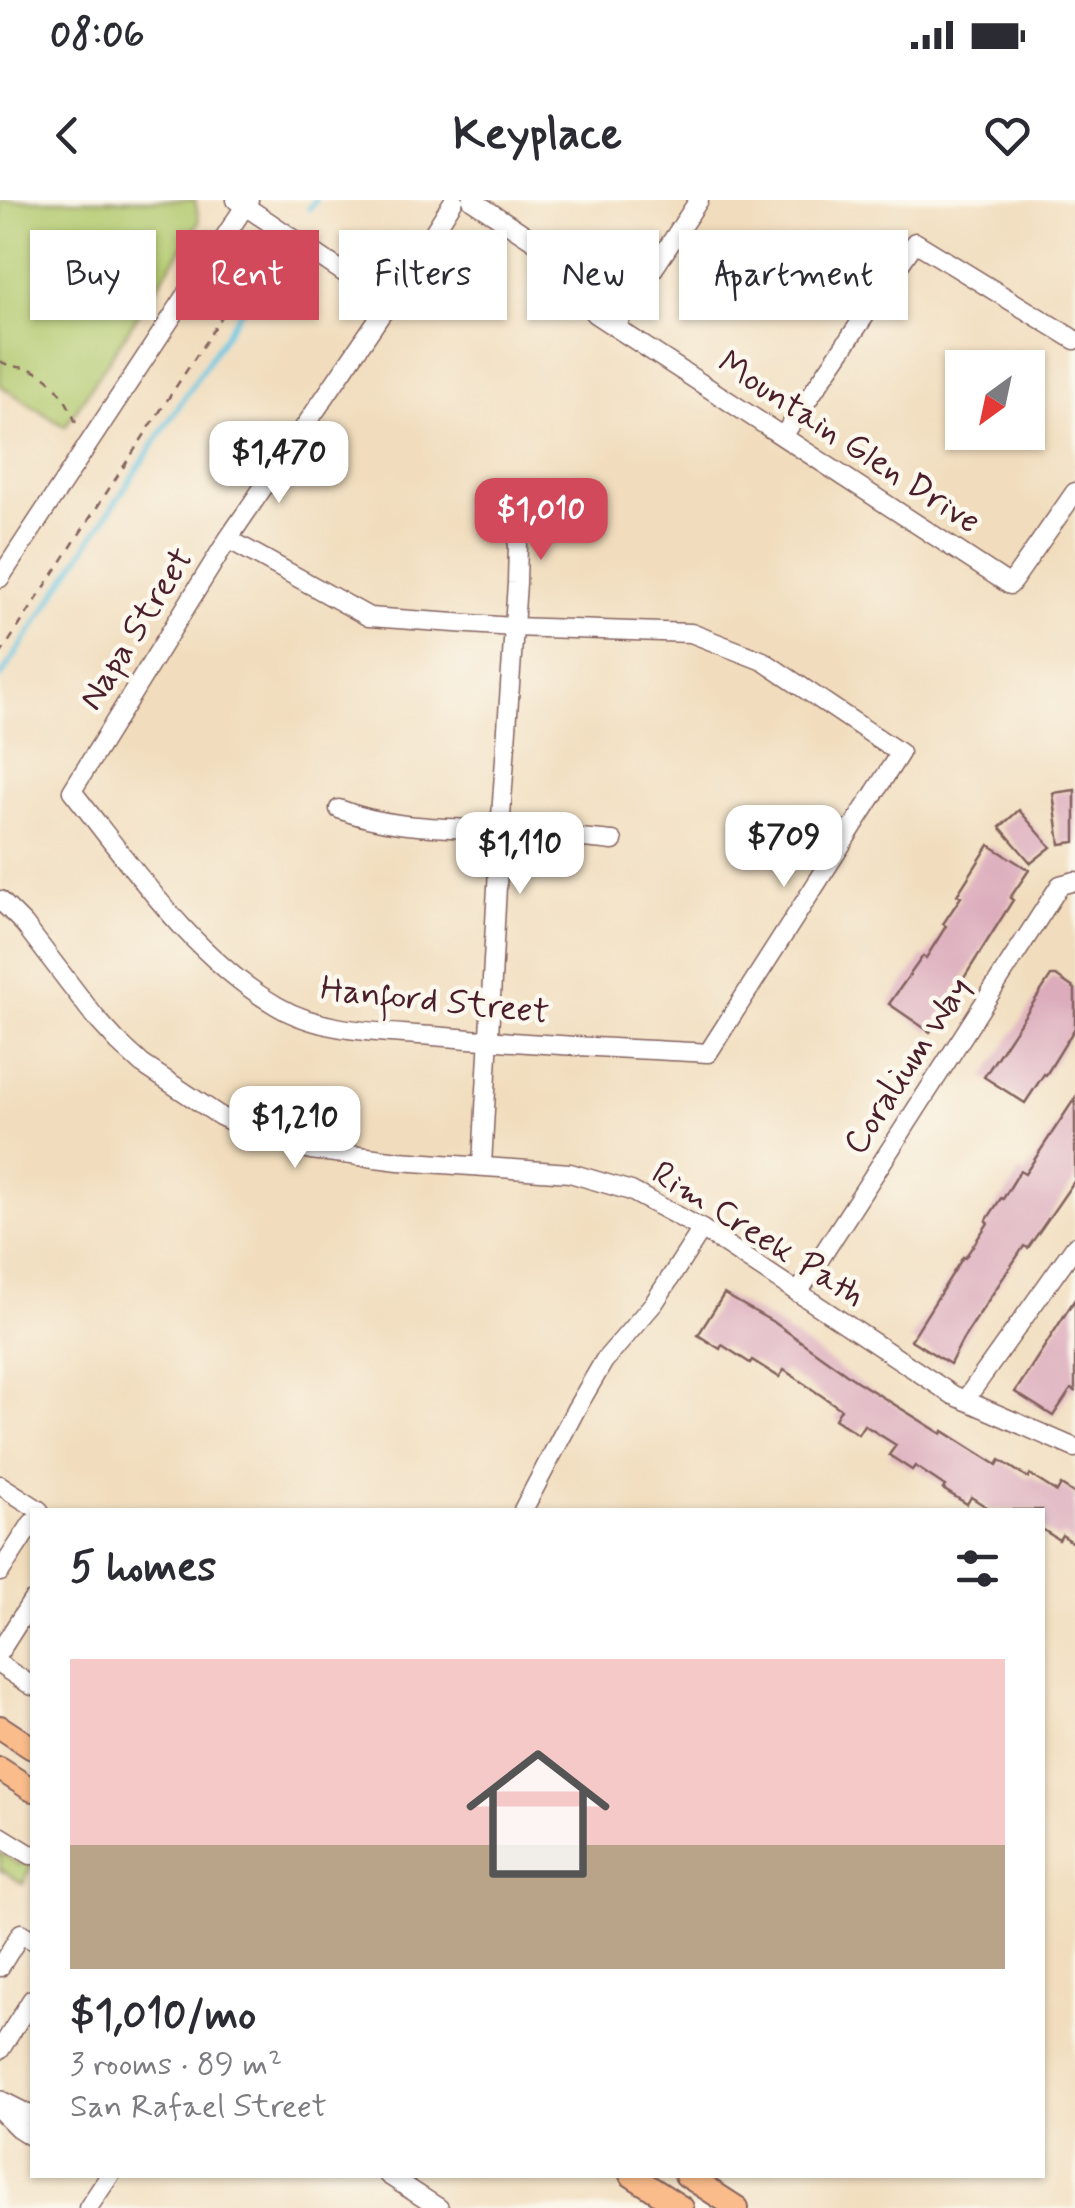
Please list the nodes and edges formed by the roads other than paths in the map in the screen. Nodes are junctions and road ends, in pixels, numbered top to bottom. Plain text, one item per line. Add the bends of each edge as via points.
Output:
1 (454, 200) edge
2 (472, 200) edge
3 (699, 200) edge
4 (243, 202) edge
5 (435, 230) edge
6 (339, 268) edge
7 (377, 320) edge
8 (616, 327) junction
9 (1075, 340) edge
10 (783, 436) junction
11 (1075, 492) edge
12 (506, 504) dead end
13 (228, 539) junction
14 (0, 578) edge
15 (513, 627) junction
16 (72, 791) joint
17 (339, 809) dead end
18 (500, 830) junction
19 (613, 841) dead end
20 (1075, 881) edge
21 (0, 900) edge
22 (489, 1041) junction
23 (482, 1165) junction
24 (702, 1229) junction
25 (1075, 1246) edge
26 (798, 1293) junction
27 (965, 1400) junction
28 (1075, 1448) edge
29 (0, 1485) edge
30 (37, 1508) edge
31 (524, 1508) edge
32 (30, 1527) edge
33 (0, 1572) edge
34 (30, 1604) edge
35 (0, 1651) edge
36 (0, 1666) edge
37 (30, 1685) edge
38 (0, 1727) edge
39 (30, 1747) edge
40 (0, 1769) edge
41 (30, 1789) edge
42 (0, 1836) edge
43 (30, 1855) edge
44 (30, 1939) edge
45 (0, 1967) edge
46 (30, 2002) edge
47 (0, 2050) edge
48 (0, 2100) edge
49 (0, 2110) edge
50 (30, 2115) edge
51 (30, 2136) edge
52 (102, 2178) edge
53 (393, 2178) edge
54 (636, 2178) edge
55 (691, 2178) edge
56 (88, 2208) edge
57 (440, 2208) edge
58 (682, 2208) edge
59 (737, 2208) edge

1 - 5 street, Napa Street
2 - 8 street, Mountain Glen Drive via 542,246 596,314
3 - 8 street
4 - 6 street
4 - 14 street
7 - 13 street, Napa Street
8 - 10 street, Mountain Glen Drive
9 - 10 street via 915,242
10 - 11 street, Mountain Glen Drive via 1010,585
12 - 15 street via 518,544
13 - 15 street via 368,617
13 - 16 street, Napa Street
15 - 18 street
15 - 22 street, Hanford Street via 691,633 762,661 900,753 708,1053
16 - 22 street, Hanford Street via 222,968 276,1005 310,1022 356,1030
17 - 18 street via 393,825
18 - 19 street
18 - 22 street
20 - 26 street, Coralium Way via 1060,885
21 - 23 street, Rim Creek Path via 118,1042 220,1116 310,1150
22 - 23 street
23 - 24 street, Rim Creek Path via 590,1177
24 - 26 street, Rim Creek Path
24 - 31 street via 654,1303 604,1362
25 - 27 street
26 - 27 street, Rim Creek Path
27 - 28 street, Rim Creek Path
29 - 30 street
32 - 33 street
34 - 35 street
36 - 37 street
38 - 39 main road
40 - 41 main road
42 - 43 street
44 - 45 street via 22,1933
46 - 47 street
48 - 50 street
49 - 51 street
52 - 56 street
53 - 57 street
54 - 58 main road
55 - 59 main road

